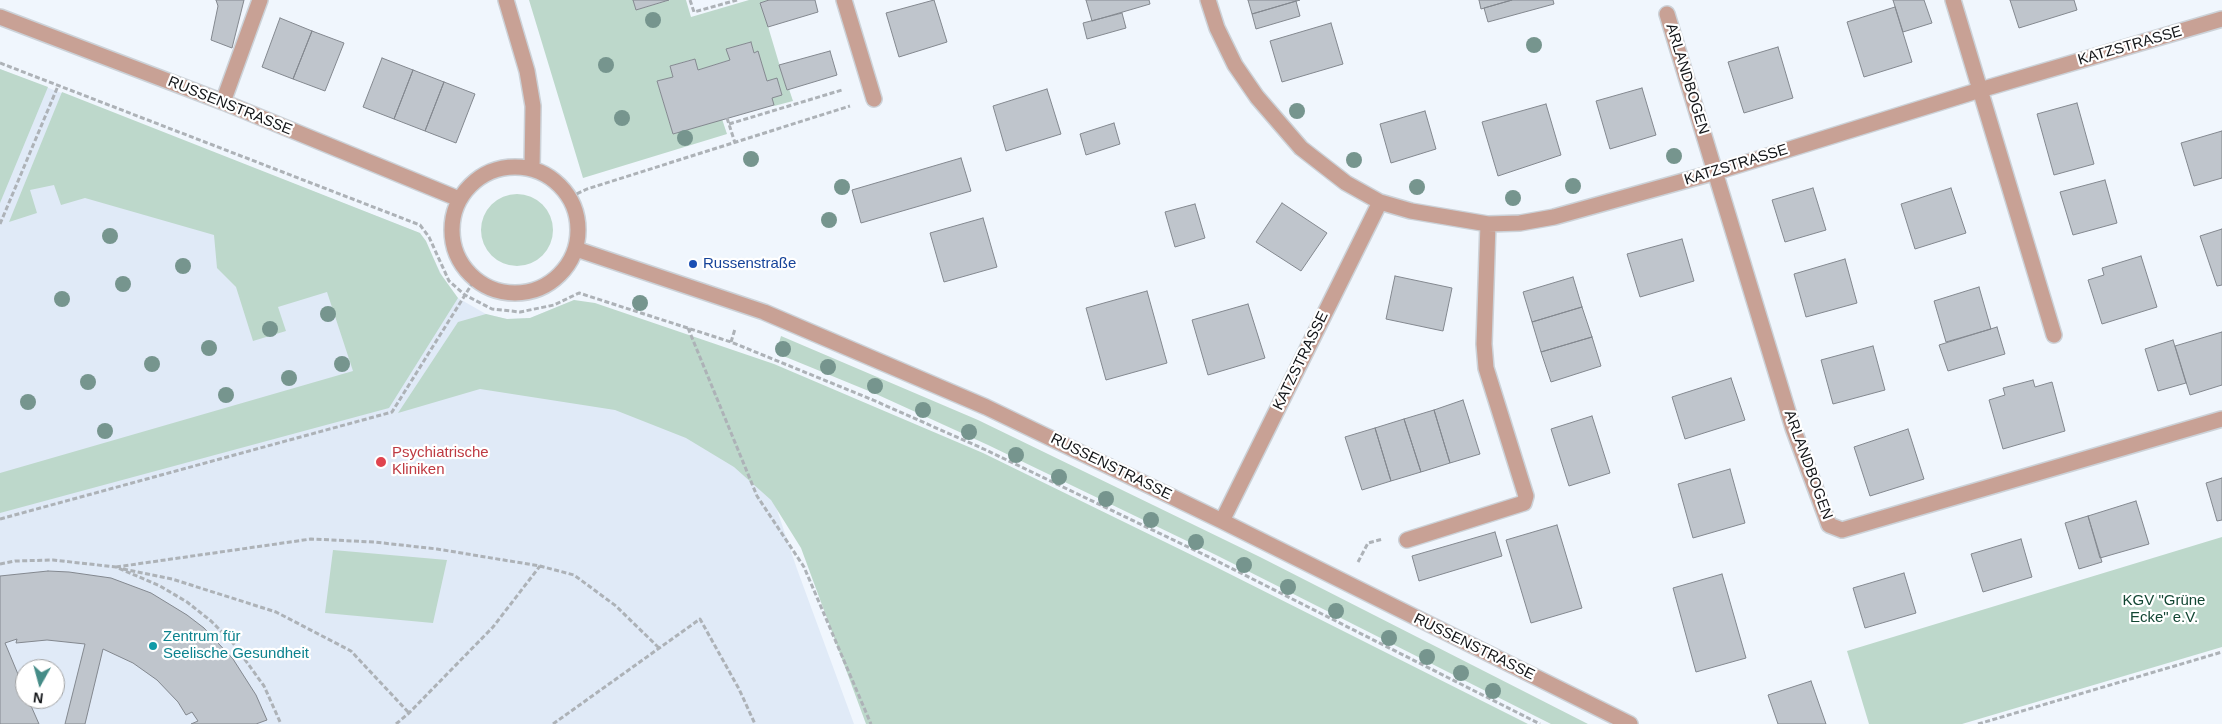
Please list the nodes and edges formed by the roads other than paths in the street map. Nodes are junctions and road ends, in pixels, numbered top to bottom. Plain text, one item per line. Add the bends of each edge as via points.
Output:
1 (260, 0) edge
2 (506, 0) edge
3 (844, 0) edge
4 (1208, 0) edge
5 (1953, 0) edge
6 (1667, 14) dead end
7 (0, 17) edge
8 (2222, 19) edge
9 (1980, 90) junction
10 (874, 99) road end
11 (222, 102) junction
12 (532, 169) junction
13 (1716, 172) junction
14 (459, 199) junction
15 (1380, 202) junction
16 (1488, 224) junction
17 (576, 249) junction
18 (2054, 335) dead end
19 (2222, 419) edge
20 (1222, 520) junction
21 (1407, 540) road end
22 (1630, 724) edge

1 - 11 street
2 - 12 street via 527,71 533,106
3 - 10 street
4 - 15 street, KATZSTRASSE via 1231,58 1257,97 1301,148 1346,183
5 - 9 street
6 - 13 street, ARLANDBOGEN
7 - 11 street, RUSSENSTRASSE
8 - 9 street, KATZSTRASSE
9 - 13 street, KATZSTRASSE
9 - 18 street
11 - 14 street, RUSSENSTRASSE
12 - 14 street via 514,166 496,169 475,181
12 - 17 street via 554,180 570,197 578,222
13 - 16 street, KATZSTRASSE via 1554,218
13 - 19 street, ARLANDBOGEN via 1793,428 1829,525 1842,530
14 - 17 street via 454,213 453,242 465,269 475,280 503,292 534,291 548,284 570,263
15 - 16 street, KATZSTRASSE via 1411,211
15 - 20 street, KATZSTRASSE
16 - 21 street via 1486,368 1526,496 1524,503
17 - 20 street, RUSSENSTRASSE via 764,312 986,407
20 - 22 street, RUSSENSTRASSE

